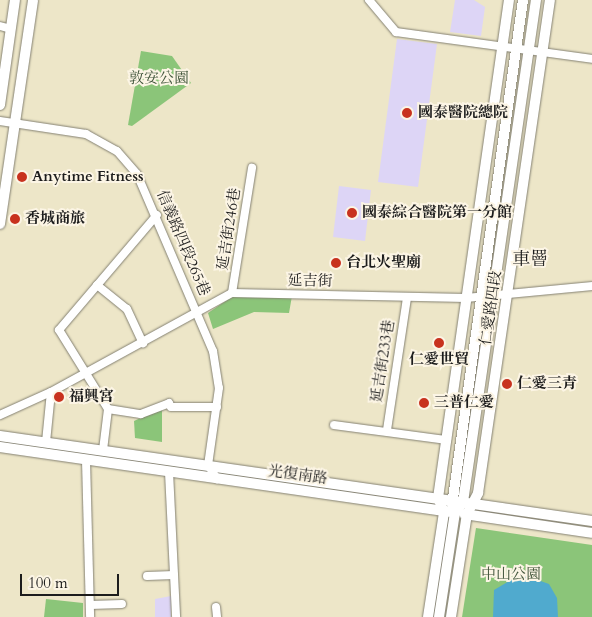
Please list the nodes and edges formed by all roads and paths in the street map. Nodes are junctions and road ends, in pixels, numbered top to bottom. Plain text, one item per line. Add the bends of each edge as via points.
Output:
1 (15, 0) edge
2 (33, 0) edge
3 (369, 0) edge
4 (509, 0) edge
5 (523, 0) edge
6 (536, 0) edge
7 (550, 0) edge
8 (0, 26) edge
9 (11, 28) junction
10 (502, 47) junction
11 (516, 48) junction
12 (529, 50) junction
13 (542, 52) junction
14 (592, 59) edge
15 (0, 105) edge
16 (0, 121) edge
17 (15, 123) junction
18 (252, 168) dead end
19 (157, 215) junction
20 (0, 224) edge
21 (98, 285) junction
22 (592, 286) edge
23 (232, 293) junction
24 (508, 294) junction
25 (494, 296) junction
26 (407, 297) junction
27 (479, 297) junction
28 (466, 298) junction
29 (198, 313) junction
30 (143, 344) junction
31 (87, 372) junction
32 (51, 392) junction
33 (217, 407) junction
34 (108, 410) junction
35 (0, 414) edge
36 (334, 425) dead end
37 (386, 430) junction
38 (0, 436) edge
39 (446, 440) junction
40 (46, 442) junction
41 (0, 448) edge
42 (103, 450) junction
43 (86, 460) junction
44 (208, 465) junction
45 (168, 472) junction
46 (217, 479) junction
47 (438, 498) junction
48 (450, 500) junction
49 (463, 502) junction
50 (476, 504) junction
51 (444, 512) junction
52 (455, 513) junction
53 (468, 514) junction
54 (592, 521) edge
55 (592, 533) edge
56 (174, 575) junction
57 (147, 576) dead end
58 (122, 604) dead end
59 (90, 605) junction
60 (216, 607) dead end
61 (90, 617) edge
62 (176, 617) edge
63 (217, 617) edge
64 (428, 617) edge
65 (439, 617) edge
66 (451, 617) edge

1 - 9 main road
2 - 17 main road
3 - 10 street via 396,32
4 - 10 main road, 仁愛路四段
5 - 11 main road, 仁愛路四段
6 - 12 main road, 仁愛路四段
7 - 13 main road, 仁愛路四段
8 - 9 street
9 - 15 main road
10 - 11 street
10 - 28 main road, 仁愛路四段
11 - 12 street
11 - 27 main road, 仁愛路四段
12 - 13 street
12 - 25 main road, 仁愛路四段
13 - 14 street
13 - 24 main road, 仁愛路四段
16 - 17 street, 信義路四段265巷
17 - 19 street, 信義路四段265巷 via 79,132 109,145 138,174
17 - 20 main road
18 - 23 street, 延吉街246巷
19 - 21 street
19 - 29 street, 信義路四段265巷
21 - 30 street via 127,309
21 - 31 street via 59,330
22 - 24 street, 延吉街
23 - 26 street, 延吉街
23 - 29 street
24 - 25 street, 延吉街
24 - 50 main road, 仁愛路四段
25 - 27 street, 延吉街
25 - 49 main road, 仁愛路四段
26 - 28 street, 延吉街
26 - 37 street, 延吉街233巷
27 - 28 street, 延吉街
27 - 48 main road, 仁愛路四段
28 - 39 main road, 仁愛路四段
29 - 30 street
29 - 33 street, 信義路四段265巷 via 217,368
30 - 31 street
31 - 32 street
31 - 34 street
32 - 35 street
32 - 40 street
33 - 34 street via 171,407 169,403 142,414
33 - 44 street, 信義路四段265巷
34 - 42 street
36 - 37 street
37 - 39 street
38 - 40 main road, 光復南路
39 - 47 main road, 仁愛路四段
40 - 42 main road, 光復南路
41 - 43 main road, 光復南路
42 - 44 main road, 光復南路
43 - 45 main road, 光復南路
43 - 59 street
44 - 46 street
44 - 47 main road, 光復南路
45 - 46 main road, 光復南路
45 - 56 street
46 - 51 main road, 光復南路
47 - 48 main road, 光復南路
47 - 51 main road
48 - 49 main road, 光復南路
48 - 52 main road, 仁愛路四段
49 - 50 main road, 光復南路
49 - 52 main road, 仁愛路四段
50 - 53 main road, 仁愛路四段
50 - 54 main road, 光復南路
51 - 52 main road, 光復南路
51 - 64 main road
52 - 53 main road, 光復南路
52 - 65 main road, 仁愛路四段
53 - 55 main road, 光復南路
53 - 66 main road, 仁愛路四段
56 - 57 street
56 - 62 street
58 - 59 street
59 - 61 street
60 - 63 street

